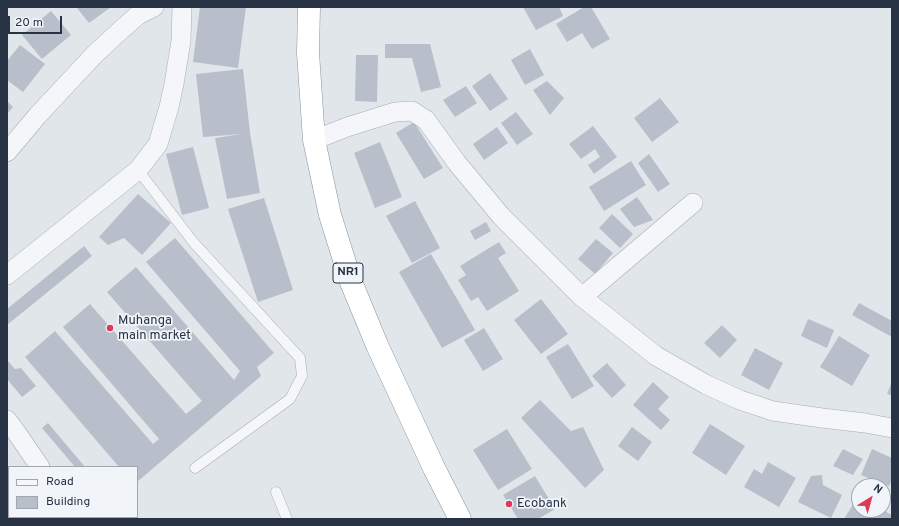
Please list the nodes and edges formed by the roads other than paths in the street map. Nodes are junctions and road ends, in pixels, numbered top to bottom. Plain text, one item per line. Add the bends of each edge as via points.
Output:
1 (154, 7) edge
2 (182, 7) edge
3 (309, 7) edge
4 (314, 140) junction
5 (7, 152) edge
6 (138, 170) junction
7 (693, 203) dead end
8 (7, 275) edge
9 (582, 297) junction
10 (7, 420) edge
11 (892, 428) edge
12 (39, 466) edge
13 (195, 468) dead end
14 (276, 492) dead end
15 (287, 519) edge
16 (460, 519) edge

1 - 5 street via 138,16 95,54 38,114
2 - 6 street via 181,41 169,107 158,144
3 - 4 highway, NR1 via 308,53
4 - 9 street via 395,112 412,111 426,120 457,164 501,216
4 - 16 highway, NR1 via 330,215 351,282 404,404
6 - 8 street
6 - 13 lane via 194,243 300,358 302,376 290,399
7 - 9 street
9 - 11 street via 656,356 707,385 740,400 773,411
10 - 12 street
14 - 15 lane

